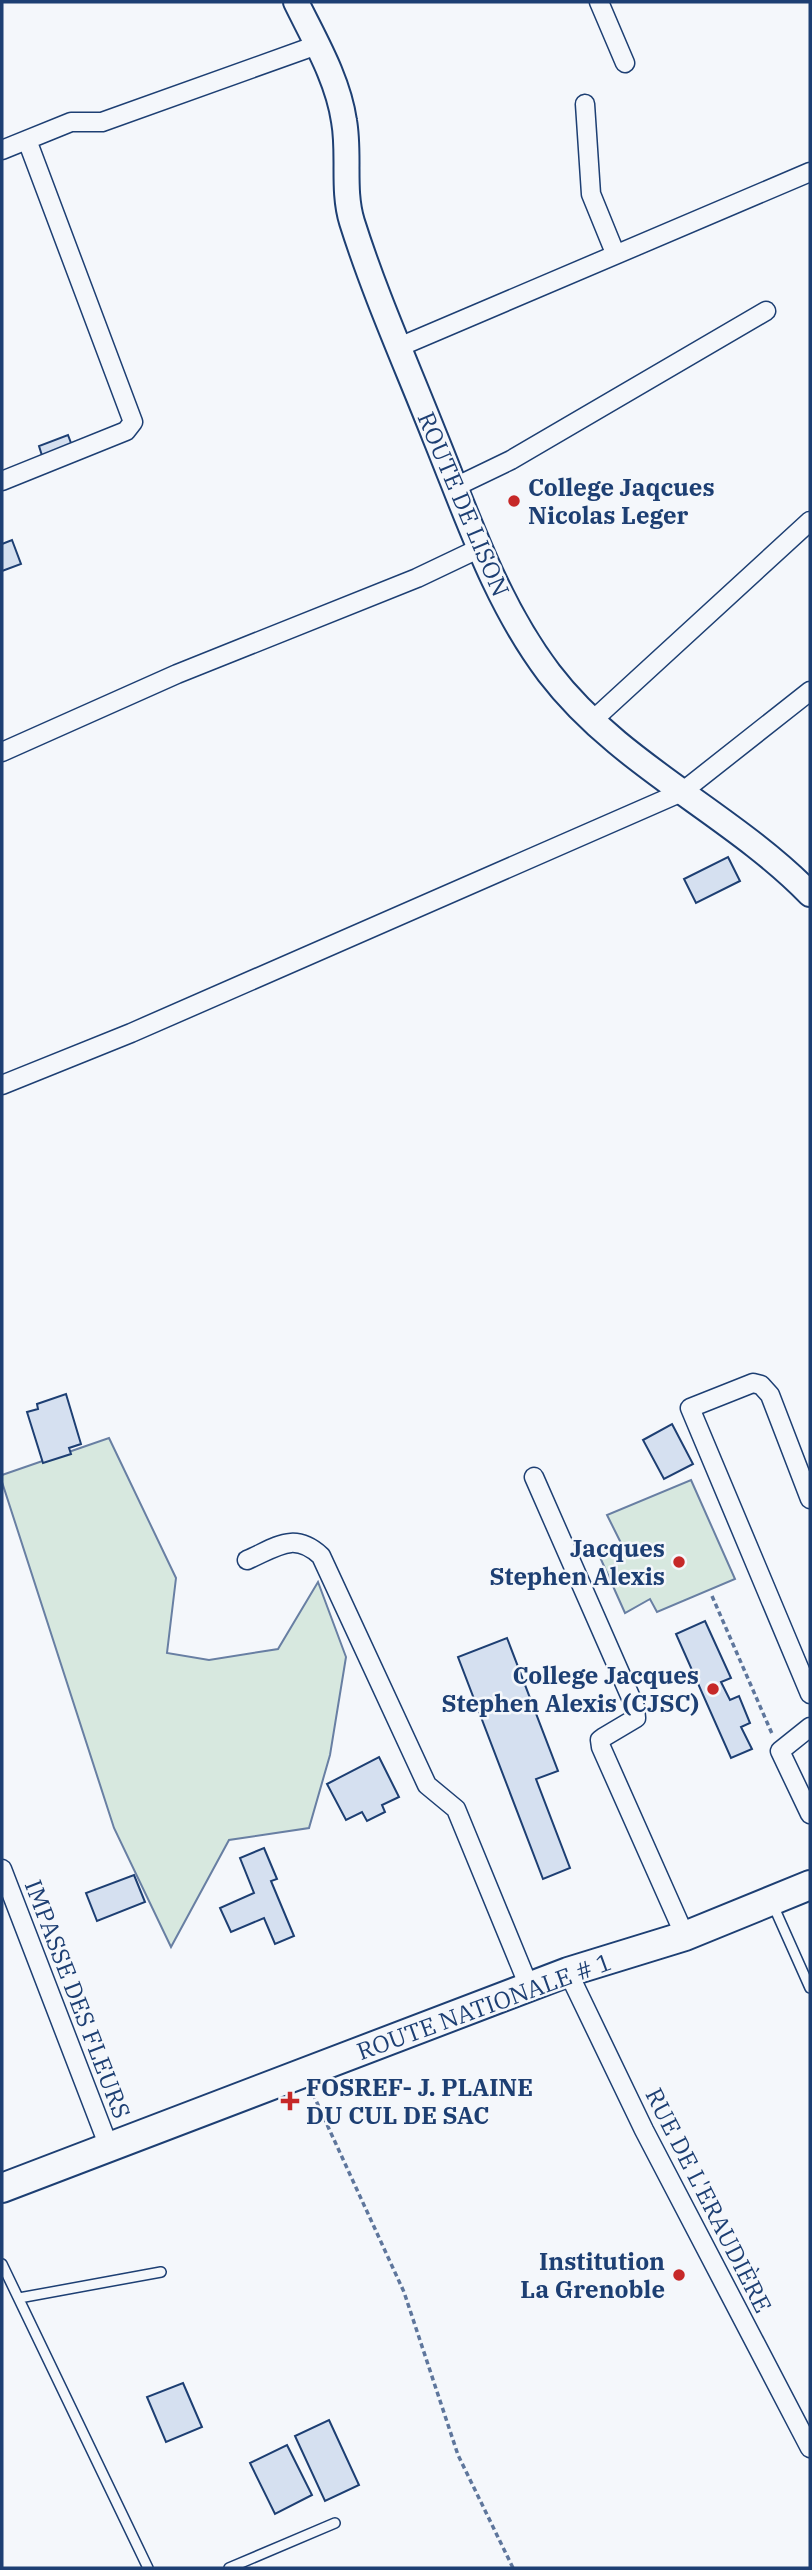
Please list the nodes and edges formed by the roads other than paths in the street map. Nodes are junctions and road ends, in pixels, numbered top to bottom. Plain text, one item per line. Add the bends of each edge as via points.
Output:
1 (296, 2) edge
2 (599, 2) edge
3 (317, 44) junction
4 (625, 63) dead end
5 (585, 104) dead end
6 (27, 139) junction
7 (2, 150) edge
8 (810, 172) edge
9 (615, 253) junction
10 (766, 311) dead end
11 (399, 347) junction
12 (2, 481) edge
13 (455, 487) junction
14 (810, 521) edge
15 (480, 548) junction
16 (810, 691) edge
17 (592, 721) junction
18 (2, 751) edge
19 (682, 792) junction
20 (808, 888) edge
21 (2, 1085) edge
22 (534, 1477) dead end
23 (810, 1499) edge
24 (247, 1560) dead end
25 (810, 1694) edge
26 (810, 1727) edge
27 (810, 1814) edge
28 (2, 1869) edge
29 (810, 1885) edge
30 (771, 1900) junction
31 (685, 1936) junction
32 (568, 1972) junction
33 (810, 1988) edge
34 (530, 1989) junction
35 (109, 2147) junction
36 (2, 2188) edge
37 (2, 2264) edge
38 (161, 2272) dead end
39 (19, 2298) junction
40 (810, 2448) edge
41 (335, 2524) dead end
42 (243, 2566) edge
43 (148, 2568) edge
44 (229, 2568) edge

1 - 3 street, ROUTE DE LISON
2 - 4 street
3 - 6 street via 103,122 71,122
3 - 11 street, ROUTE DE LISON via 345,122 351,220
5 - 9 street via 591,194
6 - 7 street
6 - 12 street via 133,422 126,431
8 - 9 street
9 - 11 street
10 - 13 street via 511,460
11 - 13 street, ROUTE DE LISON
13 - 15 street, ROUTE DE LISON
14 - 17 street
15 - 17 street, ROUTE DE LISON via 516,624 550,674
15 - 18 street
16 - 19 street
17 - 19 street, ROUTE DE LISON
19 - 20 street, ROUTE DE LISON
19 - 21 street
22 - 31 street via 635,1707 636,1718 600,1740 601,1747
23 - 25 street via 770,1395 761,1385 753,1383 693,1406 690,1412
24 - 34 street via 290,1542 307,1543 321,1556 427,1785 456,1809
26 - 27 street via 780,1751
28 - 35 street, IMPASSE DES FLEURS
29 - 30 main road, ROUTE NATIONALE # 1
30 - 31 main road, ROUTE NATIONALE # 1
30 - 33 lane
31 - 32 main road, ROUTE NATIONALE # 1
32 - 34 main road, ROUTE NATIONALE # 1
32 - 40 street, RUE DE L'ERAUDIÈRE via 644,2130
34 - 35 main road, ROUTE NATIONALE # 1
35 - 36 main road, ROUTE NATIONALE # 1
37 - 39 lane
38 - 39 lane
39 - 43 lane
41 - 42 lane
42 - 44 lane

